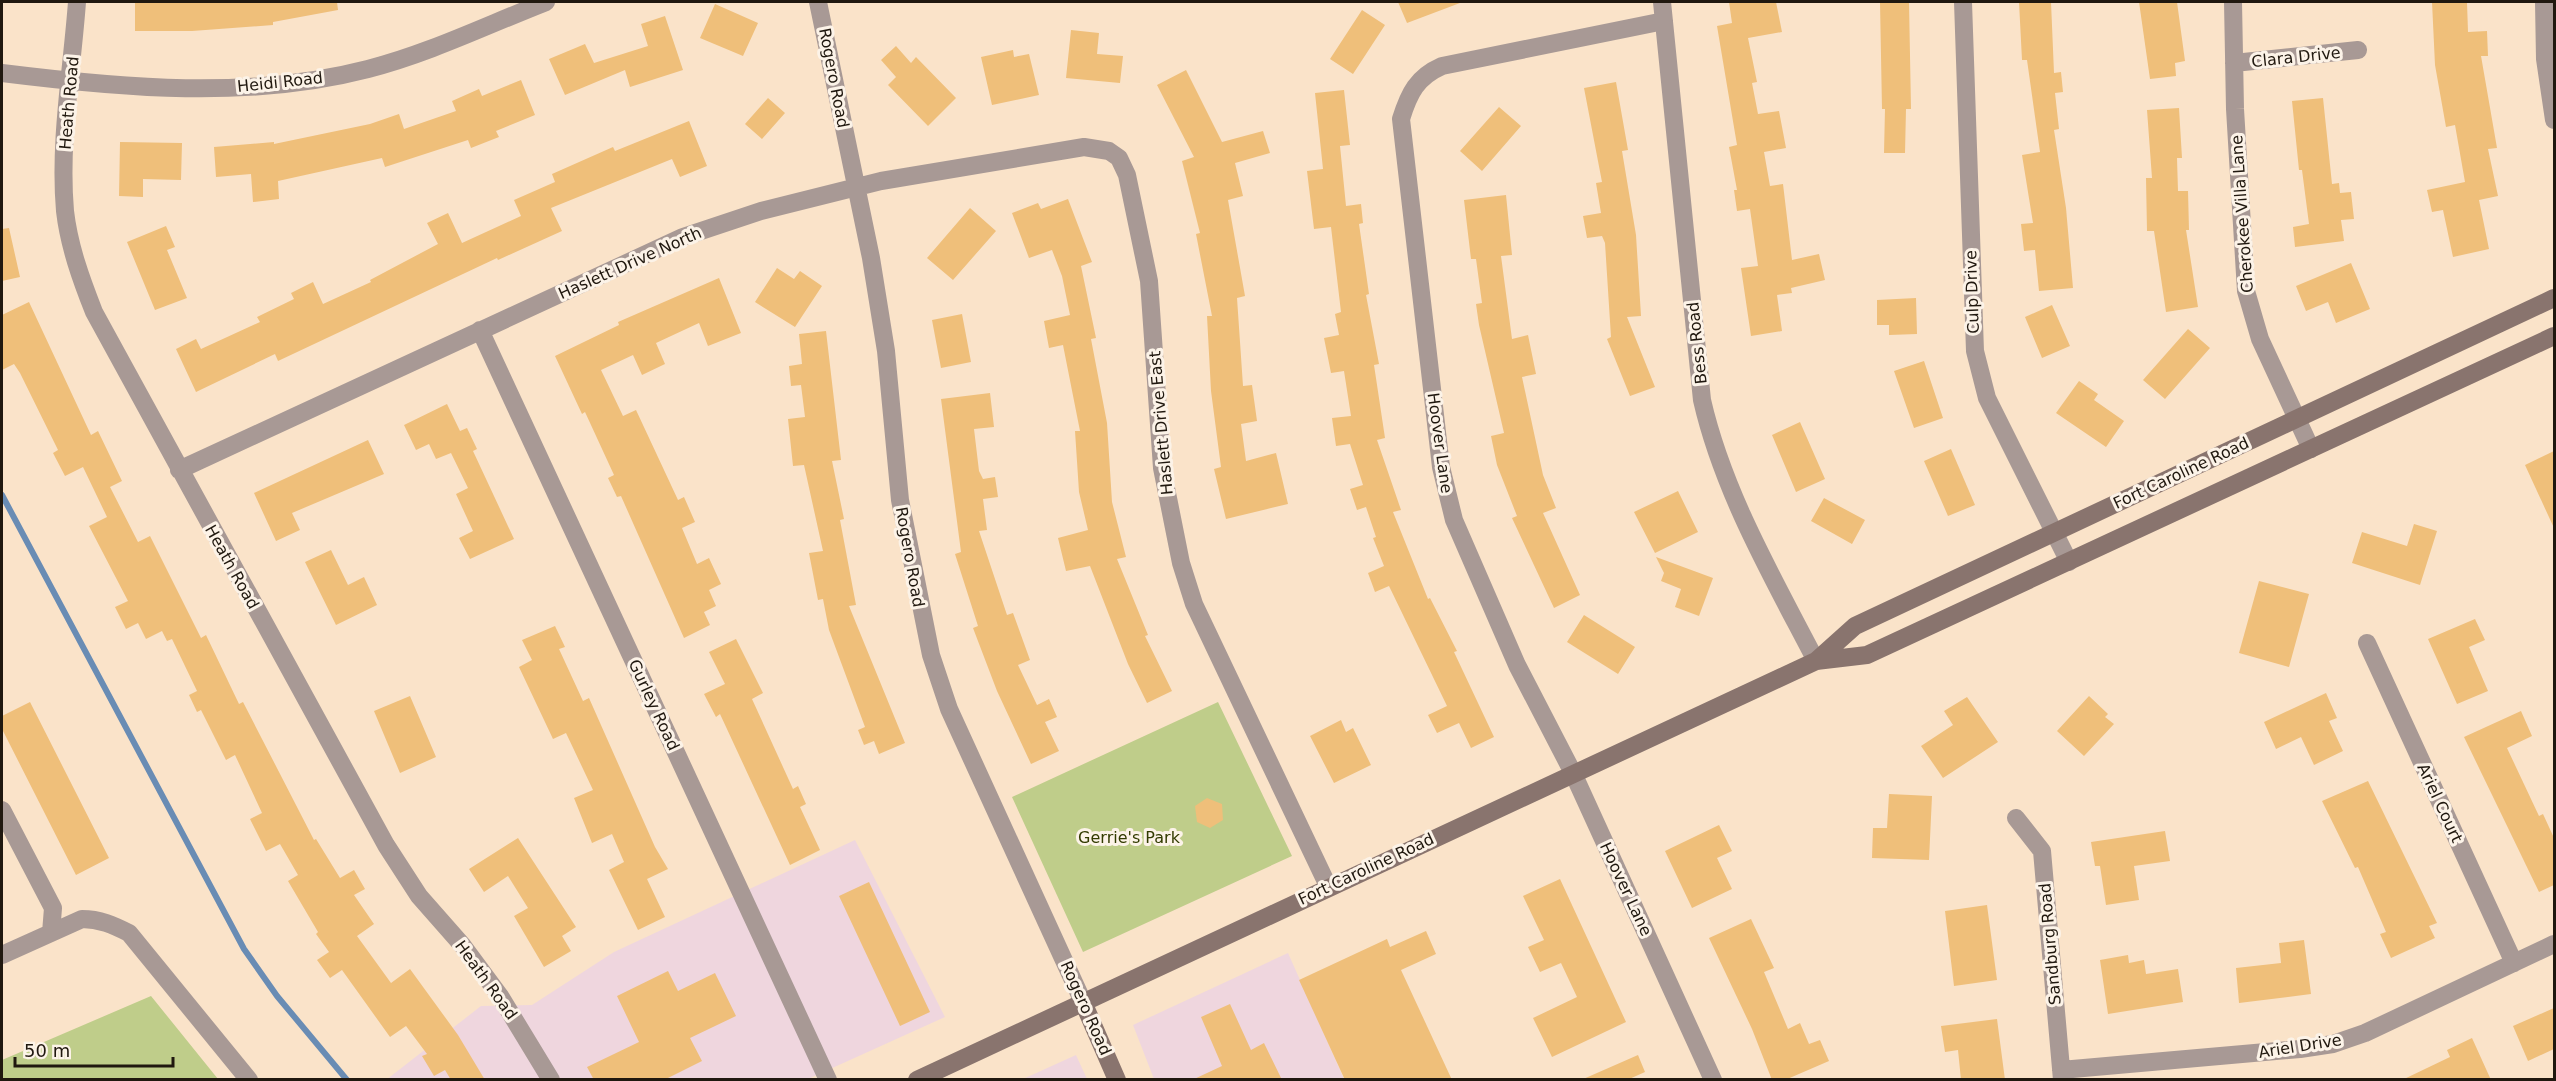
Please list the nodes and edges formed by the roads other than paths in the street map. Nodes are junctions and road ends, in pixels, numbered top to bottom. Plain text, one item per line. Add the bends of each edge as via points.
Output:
1 (77, 2) edge
2 (546, 2) edge
3 (818, 2) edge
4 (1662, 2) edge
5 (1963, 2) edge
6 (2233, 2) edge
7 (2544, 2) edge
8 (511, 8) edge
9 (1664, 21) junction
10 (2358, 50) dead end
11 (2235, 63) junction
12 (2, 73) edge
13 (71, 81) junction
14 (2554, 120) edge
15 (1109, 151) joint
16 (856, 187) junction
17 (2554, 298) edge
18 (480, 330) junction
19 (2554, 336) edge
20 (2297, 418) junction
21 (2311, 449) junction
22 (179, 470) junction
23 (2054, 532) junction
24 (2068, 562) junction
25 (2367, 643) dead end
26 (1816, 661) junction
27 (1572, 773) junction
28 (2, 810) edge
29 (2016, 818) dead end
30 (1329, 886) junction
31 (51, 933) junction
32 (2554, 944) edge
33 (2, 955) edge
34 (2514, 963) junction
35 (1083, 1002) junction
36 (2061, 1075) edge
37 (249, 1080) edge
38 (551, 1080) edge
39 (828, 1080) edge
40 (916, 1080) edge
41 (1117, 1080) edge
42 (1713, 1080) edge

1 - 13 street, Heath Road
2 - 8 street, Heidi Road
3 - 16 street, Rogero Road
4 - 9 street, Bess Road
5 - 23 street, Culp Drive via 1975,351 1987,398
6 - 11 street, Cherokee Villa Lane
7 - 14 street via 2545,59
8 - 13 street, Heidi Road via 420,54 308,81 250,88
9 - 26 street, Bess Road via 1702,400 1759,551
9 - 27 street, Hoover Lane via 1443,66 1413,87 1401,119 1445,488 1454,520 1517,665
10 - 11 street, Clara Drive
11 - 20 street, Cherokee Villa Lane via 2246,291 2260,339
12 - 13 street, Heidi Road
13 - 22 street, Heath Road via 63,168 79,275 94,312
15 - 16 street, Haslett Drive North via 1084,147
15 - 30 street, Haslett Drive East via 1119,158 1127,176 1149,280 1162,468 1181,563 1194,604
16 - 18 street, Haslett Drive North via 762,211 683,237
16 - 35 street, Rogero Road via 886,351 900,500 931,655 949,709
17 - 20 street, Fort Caroline Road
18 - 22 street, Haslett Drive North
18 - 39 street, Gurley Road
19 - 21 street, Fort Caroline Road
20 - 21 street, Cherokee Villa Lane
20 - 23 street, Fort Caroline Road
21 - 24 street, Fort Caroline Road
22 - 38 street, Heath Road via 386,844 419,896 500,996
23 - 24 street, Culp Drive
23 - 26 street, Fort Caroline Road via 1856,626
24 - 26 street, Fort Caroline Road via 1867,655
25 - 34 street, Ariel Court
26 - 27 street, Fort Caroline Road
27 - 30 street, Fort Caroline Road
27 - 42 street, Hoover Lane
28 - 31 street via 53,908
29 - 36 street, Sandburg Road via 2042,851
30 - 35 street, Fort Caroline Road
31 - 33 street
31 - 37 street via 82,919 96,919 129,933
32 - 34 street, Ariel Drive
34 - 36 street, Ariel Drive via 2366,1033 2333,1044
35 - 40 street, Fort Caroline Road
35 - 41 street, Rogero Road

